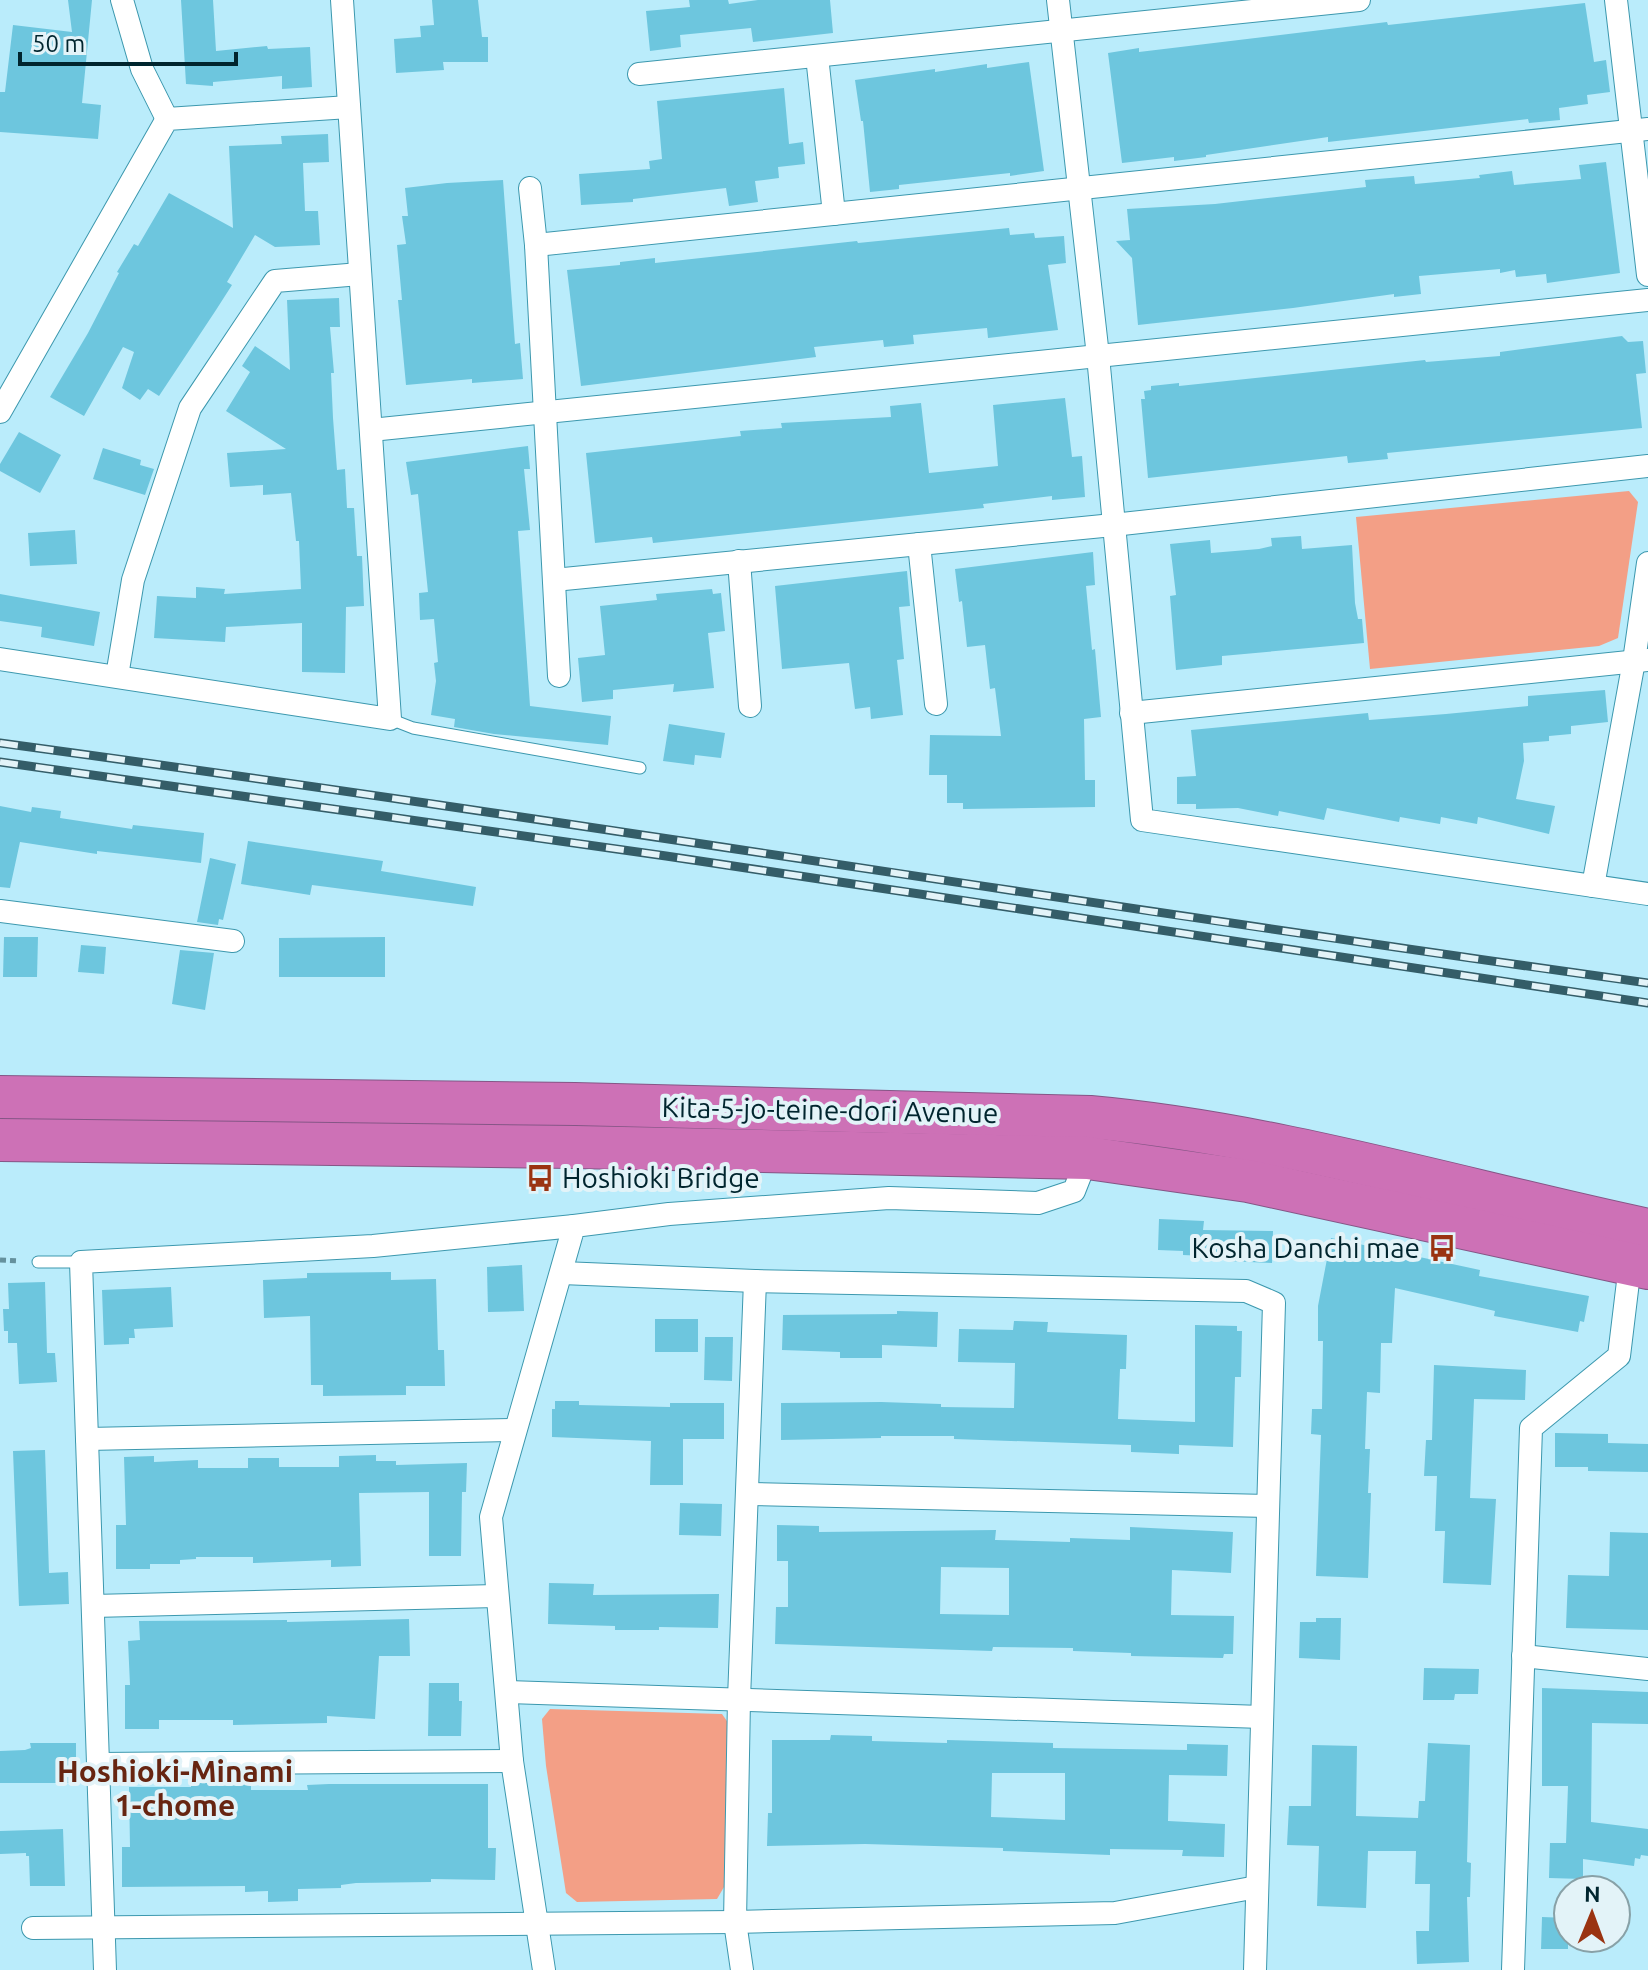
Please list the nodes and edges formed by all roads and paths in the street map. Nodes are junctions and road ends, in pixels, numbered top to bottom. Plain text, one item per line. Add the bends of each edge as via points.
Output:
1 (122, 0) edge
2 (342, 0) edge
3 (1058, 0) edge
4 (1359, 0) edge
5 (1616, 0) edge
6 (1062, 32) junction
7 (817, 56) junction
8 (639, 74) dead end
9 (349, 107) junction
10 (167, 119) junction
11 (1640, 130) edge
12 (530, 188) dead end
13 (1079, 188) junction
14 (834, 214) junction
15 (536, 245) junction
16 (360, 274) junction
17 (1648, 275) edge
18 (1648, 300) edge
19 (1098, 356) junction
20 (0, 412) edge
21 (544, 412) junction
22 (371, 430) junction
23 (1648, 466) edge
24 (1113, 525) junction
25 (919, 544) junction
26 (739, 561) junction
27 (1648, 563) edge
28 (554, 580) junction
29 (0, 659) edge
30 (1641, 660) edge
31 (117, 676) junction
32 (559, 676) dead end
33 (936, 704) dead end
34 (750, 706) dead end
35 (1131, 713) junction
36 (390, 719) junction
37 (640, 768) dead end
38 (1593, 886) junction
39 (1648, 894) edge
40 (0, 911) edge
41 (233, 941) dead end
42 (0, 1097) edge
43 (1090, 1117) junction
44 (0, 1140) edge
45 (1088, 1158) junction
46 (574, 1226) junction
47 (1642, 1254) edge
48 (38, 1262) dead end
49 (81, 1262) junction
50 (562, 1273) junction
51 (755, 1281) junction
52 (515, 1430) junction
53 (87, 1439) junction
54 (748, 1494) junction
55 (1268, 1506) junction
56 (496, 1596) junction
57 (93, 1606) junction
58 (1523, 1656) junction
59 (1648, 1669) edge
60 (507, 1692) junction
61 (739, 1699) junction
62 (1262, 1717) junction
63 (512, 1761) junction
64 (98, 1764) junction
65 (1257, 1887) junction
66 (735, 1922) junction
67 (536, 1924) junction
68 (33, 1928) dead end
69 (104, 1928) junction
70 (105, 1970) edge
71 (544, 1970) edge
72 (742, 1970) edge
73 (1255, 1970) edge
74 (1513, 1970) edge

1 - 10 street via 142,69
2 - 9 street
3 - 6 street
4 - 6 street
5 - 11 street
6 - 7 street
6 - 13 street
7 - 8 street
7 - 14 street
9 - 10 street
9 - 16 street
10 - 20 street
11 - 13 street
11 - 17 street
12 - 15 street
13 - 14 street
13 - 19 street
14 - 15 street
15 - 21 street
16 - 22 street
16 - 31 street via 275,281 190,408 133,580
18 - 19 street
19 - 21 street
19 - 24 street
21 - 22 street
21 - 28 street
22 - 36 street
23 - 24 street
24 - 25 street
24 - 35 street
25 - 26 street
25 - 33 street
26 - 28 street
26 - 34 street
27 - 30 street
28 - 32 street
29 - 31 street
30 - 35 street
30 - 38 street
31 - 36 street
35 - 38 street via 1142,820
36 - 37 lane via 413,728
38 - 39 street
40 - 41 street
42 - 43 highway, Kita-5-jo-teine-dori Avenue
43 - 45 street
43 - 47 highway, Kita-5-jo-teine-dori Avenue via 1253,1141
44 - 45 highway, Kita-5-jo-teine-dori Avenue
45 - 46 street via 1074,1191 1038,1203 889,1198
45 - 47 highway, Kita-5-jo-teine-dori Avenue via 1248,1181
46 - 49 street via 373,1246
46 - 50 street
47 - 58 street via 1619,1356 1531,1428
48 - 49 lane
49 - 53 street
50 - 51 street
50 - 52 street
51 - 54 street
51 - 55 street via 1246,1291 1274,1303
52 - 53 street
52 - 56 street via 491,1517
53 - 57 street
54 - 55 street
54 - 61 street
55 - 62 street
56 - 57 street
56 - 60 street
57 - 64 street
58 - 59 street
58 - 74 street
60 - 61 street
60 - 63 street
61 - 62 street
61 - 66 street
62 - 65 street
63 - 64 street
63 - 67 street
64 - 69 street
65 - 66 street via 1115,1913
65 - 73 street
66 - 67 street
66 - 72 street
67 - 69 street
67 - 71 street
68 - 69 street
69 - 70 street

